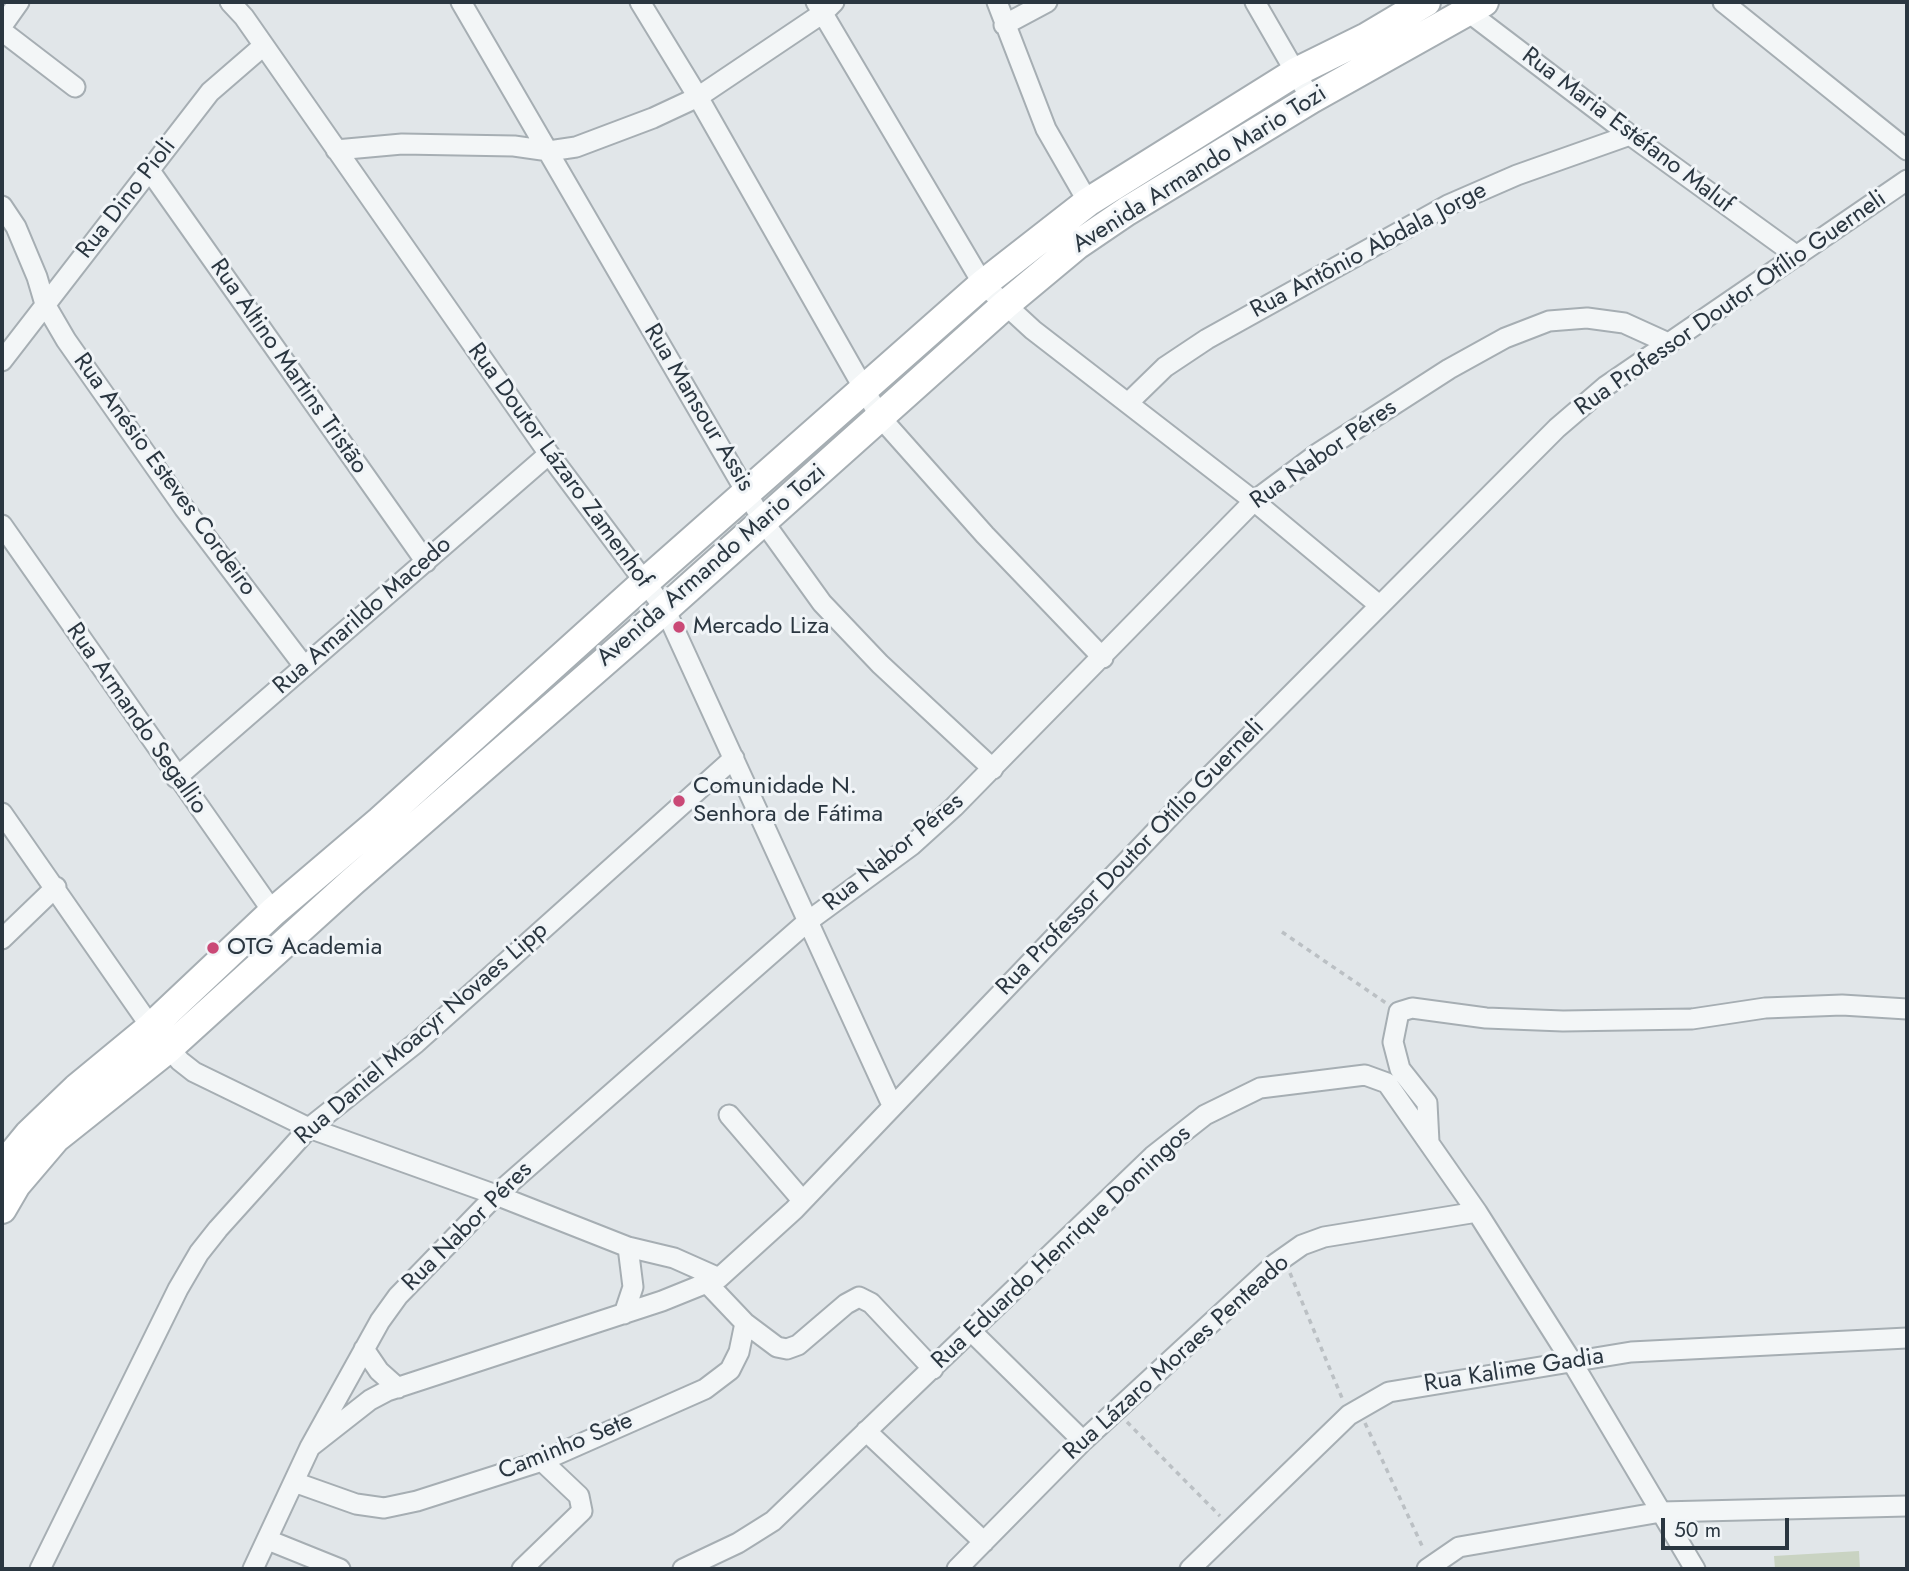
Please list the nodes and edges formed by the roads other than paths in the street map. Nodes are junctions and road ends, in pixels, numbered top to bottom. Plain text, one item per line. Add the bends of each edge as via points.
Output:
1 (19, 2) edge
2 (230, 2) edge
3 (461, 2) edge
4 (640, 2) edge
5 (997, 2) edge
6 (1047, 2) edge
7 (1255, 2) edge
8 (1426, 2) edge
9 (1723, 2) edge
10 (824, 5) edge
11 (1471, 5) edge
12 (1004, 25) junction
13 (2, 28) edge
14 (262, 47) junction
15 (1296, 72) junction
16 (75, 87) dead end
17 (698, 97) junction
18 (1311, 99) junction
19 (1630, 135) junction
20 (336, 150) junction
21 (1907, 150) edge
22 (549, 151) junction
23 (150, 171) junction
24 (1907, 180) edge
25 (1088, 202) junction
26 (2, 206) edge
27 (1797, 256) junction
28 (983, 284) junction
29 (45, 304) junction
30 (1005, 305) junction
31 (1668, 342) junction
32 (2, 361) edge
33 (863, 390) junction
34 (1128, 403) junction
35 (880, 417) junction
36 (549, 454) junction
37 (749, 491) junction
38 (1254, 501) junction
39 (763, 521) junction
40 (2, 525) edge
41 (426, 562) junction
42 (643, 584) junction
43 (1379, 605) junction
44 (665, 609) junction
45 (1103, 658) junction
46 (304, 666) junction
47 (734, 758) junction
48 (993, 769) junction
49 (176, 778) junction
50 (2, 813) edge
51 (56, 887) junction
52 (273, 912) junction
53 (807, 922) junction
54 (2, 939) edge
55 (1907, 1009) edge
56 (160, 1038) junction
57 (892, 1105) junction
58 (729, 1115) dead end
59 (309, 1128) junction
60 (1429, 1143) junction
61 (2, 1167) edge
62 (496, 1195) junction
63 (802, 1200) junction
64 (2, 1209) edge
65 (1477, 1212) junction
66 (628, 1247) junction
67 (713, 1280) junction
68 (624, 1314) junction
69 (745, 1323) junction
70 (972, 1332) junction
71 (1907, 1338) edge
72 (364, 1349) junction
73 (1572, 1362) junction
74 (933, 1369) junction
75 (398, 1388) junction
76 (866, 1432) junction
77 (1083, 1441) junction
78 (310, 1447) junction
79 (542, 1461) junction
80 (294, 1482) junction
81 (1907, 1506) edge
82 (1661, 1512) junction
83 (268, 1540) junction
84 (984, 1542) junction
85 (1429, 1568) edge
86 (40, 1569) edge
87 (253, 1569) edge
88 (340, 1569) edge
89 (522, 1569) edge
90 (683, 1569) edge
91 (957, 1569) edge
92 (1190, 1569) edge
93 (1695, 1569) edge

1 - 13 street
2 - 14 street, Rua Doutor Lázaro Zamenhof
3 - 22 street, Rua Mansour Assis
4 - 17 street
5 - 12 street
6 - 12 street
7 - 15 street
8 - 15 street, Avenida Armando Mario Tozi
9 - 21 street
10 - 17 street
10 - 28 street
11 - 18 street, Avenida Armando Mario Tozi
11 - 19 street, Rua Maria Estéfano Maluf
12 - 25 street via 1046,129
13 - 16 street
14 - 20 street, Rua Doutor Lázaro Zamenhof
14 - 23 street, Rua Dino Pioli via 210,92
15 - 18 street
15 - 25 street, Avenida Armando Mario Tozi
17 - 22 street via 603,138
17 - 33 street
18 - 30 street, Avenida Armando Mario Tozi via 1077,244
19 - 27 street, Rua Maria Estéfano Maluf
19 - 34 street, Rua Antônio Abdala Jorge via 1517,175 1436,211 1207,338 1165,367
20 - 22 street via 402,144
20 - 36 street, Rua Doutor Lázaro Zamenhof
22 - 37 street, Rua Mansour Assis
23 - 29 street, Rua Dino Pioli
23 - 41 street, Rua Altino Martins Tristão
24 - 27 street, Rua Professor Doutor Otílio Guerneli
25 - 28 street, Avenida Armando Mario Tozi
26 - 29 street, Rua Anésio Esteves Cordeiro via 16,227
27 - 31 street, Rua Professor Doutor Otílio Guerneli
28 - 30 street
28 - 33 street, Avenida Armando Mario Tozi
29 - 32 street, Rua Dino Pioli
29 - 46 street, Rua Anésio Esteves Cordeiro via 184,508
30 - 34 street
30 - 35 street, Avenida Armando Mario Tozi
31 - 38 street, Rua Nabor Péres via 1612,321 1587,318 1538,325 1449,369 1317,454
31 - 43 street, Rua Professor Doutor Otílio Guerneli via 1557,428
33 - 35 street
33 - 37 street, Avenida Armando Mario Tozi
34 - 38 street
35 - 39 street, Avenida Armando Mario Tozi
35 - 45 street
36 - 41 street, Rua Amarildo Macedo
36 - 42 street, Rua Doutor Lázaro Zamenhof
37 - 39 street, Rua Mansour Assis
37 - 42 street, Avenida Armando Mario Tozi
38 - 43 street
38 - 45 street, Rua Nabor Péres
39 - 44 street, Avenida Armando Mario Tozi
39 - 48 street, Rua Mansour Assis via 822,603
40 - 49 street, Rua Armando Segallio
41 - 46 street, Rua Amarildo Macedo
42 - 44 street, Rua Doutor Lázaro Zamenhof
42 - 52 street, Avenida Armando Mario Tozi
43 - 57 street, Rua Professor Doutor Otílio Guerneli
44 - 47 street, Rua Doutor Lázaro Zamenhof
44 - 56 street, Avenida Armando Mario Tozi via 352,881
45 - 48 street, Rua Nabor Péres
46 - 49 street, Rua Amarildo Macedo
47 - 53 street, Rua Doutor Lázaro Zamenhof
47 - 59 street, Rua Daniel Moacyr Novaes Lipp via 416,1044
48 - 53 street, Rua Nabor Péres via 912,845
49 - 52 street, Rua Armando Segallio
50 - 51 street
51 - 54 street
51 - 56 street
52 - 56 street, Avenida Armando Mario Tozi
53 - 57 street, Rua Doutor Lázaro Zamenhof
53 - 62 street, Rua Nabor Péres
55 - 60 street via 1842,1005 1692,1019 1563,1021 1412,1008 1399,1012 1393,1042 1400,1069 1427,1103
56 - 59 street via 194,1072
56 - 61 street, Avenida Armando Mario Tozi via 77,1088
56 - 64 street, Avenida Armando Mario Tozi via 56,1138
57 - 63 street, Rua Professor Doutor Otílio Guerneli
58 - 63 street
59 - 62 street
59 - 86 street, Rua Daniel Moacyr Novaes Lipp via 199,1253
60 - 65 street, Rua Eduardo Henrique Domingos
60 - 70 street, Rua Eduardo Henrique Domingos via 1387,1083 1365,1075 1260,1088 1239,1096 1205,1115 1153,1156
62 - 66 street
62 - 72 street, Rua Nabor Péres via 398,1296
63 - 67 street, Rua Professor Doutor Otílio Guerneli
65 - 73 street, Rua Eduardo Henrique Domingos
65 - 77 street, Rua Lázaro Moraes Penteado via 1324,1237 1302,1245
66 - 67 street via 674,1258
66 - 68 street via 634,1273
67 - 68 street, Rua Professor Doutor Otílio Guerneli
67 - 69 street
68 - 75 street, Rua Professor Doutor Otílio Guerneli
69 - 74 street via 777,1347 787,1349 859,1297
69 - 79 street, Caminho Sete via 730,1370 720,1379
70 - 74 street, Rua Eduardo Henrique Domingos
70 - 77 street
71 - 73 street, Rua Kalime Gadia via 1689,1347
72 - 75 street
72 - 78 street, Rua Nabor Péres
73 - 82 street, Rua Eduardo Henrique Domingos
73 - 92 street, Rua Kalime Gadia via 1389,1392 1354,1412
74 - 76 street, Rua Eduardo Henrique Domingos
75 - 78 street, Rua Professor Doutor Otílio Guerneli via 370,1400
76 - 84 street
76 - 90 street, Rua Eduardo Henrique Domingos via 772,1521
77 - 84 street, Rua Lázaro Moraes Penteado
78 - 80 street, Rua Nabor Péres
79 - 80 street, Caminho Sete via 417,1502 384,1508 356,1504
79 - 89 street via 579,1496 582,1511
80 - 83 street, Rua Nabor Péres
81 - 82 street
82 - 85 street via 1460,1547
82 - 93 street, Rua Eduardo Henrique Domingos
83 - 87 street, Rua Nabor Péres
83 - 88 street
84 - 91 street, Rua Lázaro Moraes Penteado

